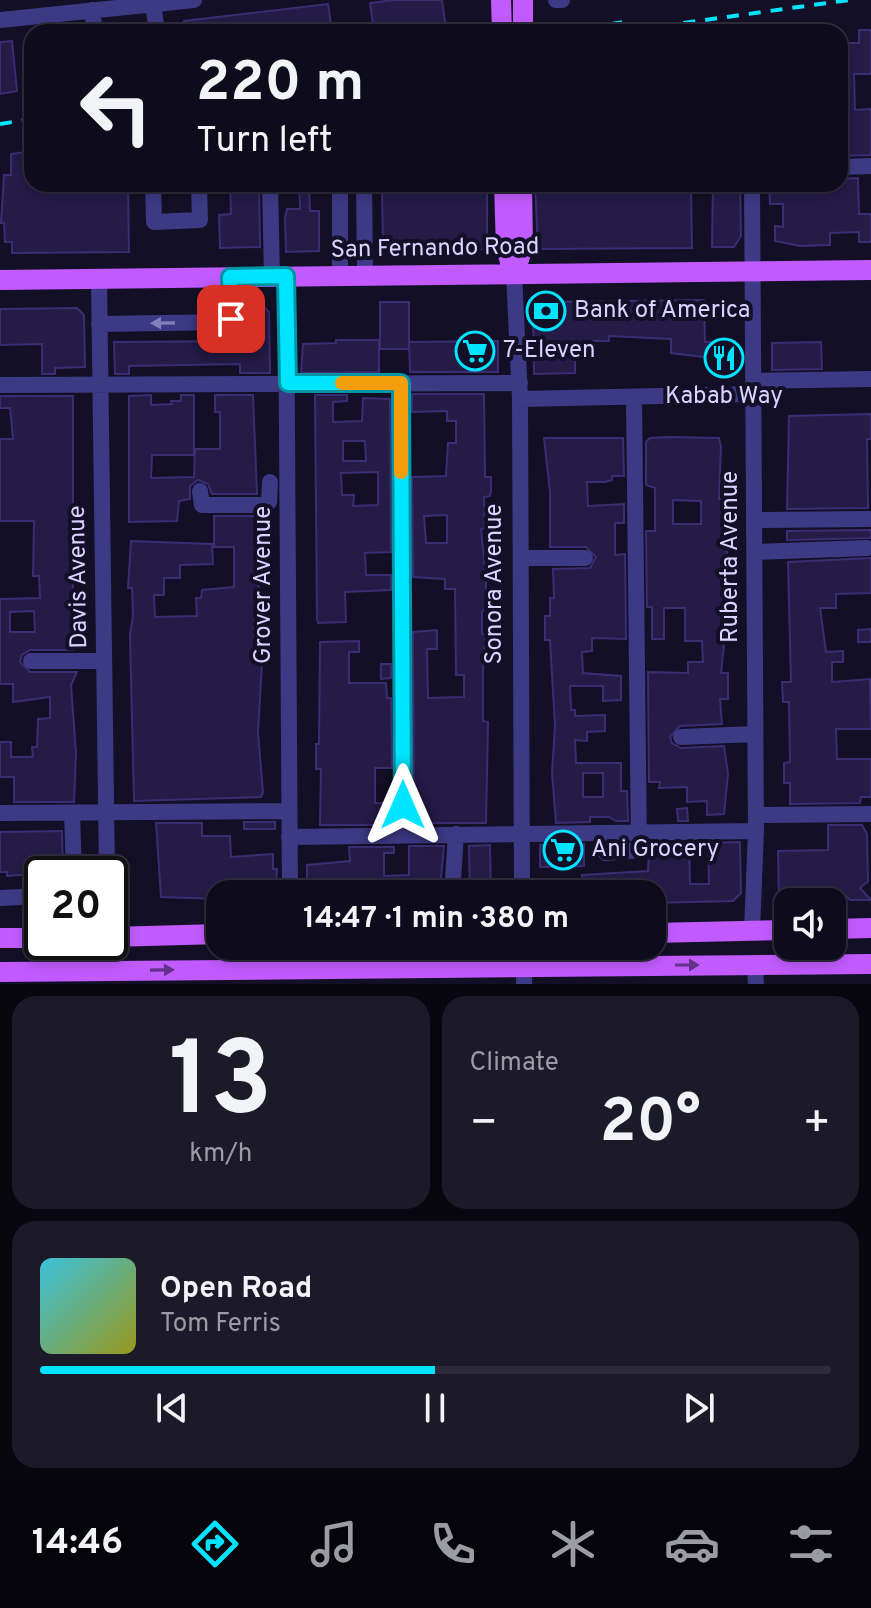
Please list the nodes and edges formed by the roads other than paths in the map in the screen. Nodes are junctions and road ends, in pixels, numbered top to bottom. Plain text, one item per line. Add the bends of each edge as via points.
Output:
1 (194, 0) edge
2 (501, 0) edge
3 (523, 0) edge
4 (153, 4) junction
5 (92, 10) junction
6 (0, 20) edge
7 (94, 24) edge
8 (156, 24) edge
9 (502, 24) edge
10 (523, 24) edge
11 (871, 166) edge
12 (848, 167) edge
13 (153, 192) edge
14 (199, 192) edge
15 (271, 192) edge
16 (340, 192) edge
17 (364, 192) edge
18 (504, 192) edge
19 (519, 192) edge
20 (752, 192) edge
21 (871, 270) edge
22 (753, 272) junction
23 (514, 274) junction
24 (365, 275) junction
25 (279, 276) junction
26 (340, 276) junction
27 (230, 277) junction
28 (99, 279) junction
29 (0, 280) edge
30 (99, 324) junction
31 (871, 379) edge
32 (288, 383) junction
33 (401, 383) junction
34 (99, 384) junction
35 (0, 385) edge
36 (754, 387) junction
37 (520, 391) junction
38 (634, 398) junction
39 (200, 491) dead end
40 (288, 494) junction
41 (869, 519) dead end
42 (755, 520) junction
43 (867, 548) dead end
44 (755, 552) junction
45 (521, 558) junction
46 (585, 558) dead end
47 (31, 661) dead end
48 (104, 661) junction
49 (755, 734) junction
50 (681, 737) dead end
51 (289, 811) junction
52 (0, 813) edge
53 (72, 814) junction
54 (107, 814) junction
55 (871, 814) edge
56 (756, 823) junction
57 (638, 831) junction
58 (521, 833) junction
59 (456, 834) junction
60 (403, 835) junction
61 (289, 837) junction
62 (606, 853) dead end
63 (73, 856) edge
64 (107, 856) edge
65 (290, 880) edge
66 (453, 880) edge
67 (522, 880) edge
68 (24, 897) edge
69 (0, 898) edge
70 (871, 928) edge
71 (846, 929) edge
72 (752, 930) junction
73 (774, 930) edge
74 (666, 933) edge
75 (206, 934) edge
76 (128, 937) edge
77 (0, 938) edge
78 (24, 938) edge
79 (871, 964) edge
80 (525, 965) edge
81 (0, 972) edge
82 (755, 974) edge
83 (67, 977) edge
84 (201, 977) edge

1 - 4 street
2 - 9 main road
3 - 10 main road
4 - 5 street
4 - 8 street
5 - 6 street
5 - 7 street
11 - 12 street
13 - 14 street via 154,222 200,220
15 - 25 street, Grover Avenue
16 - 26 street
17 - 24 street
18 - 23 main road, Sonora Avenue via 506,249
19 - 23 main road, Sonora Avenue via 523,248
20 - 22 street, Ruberta Avenue
21 - 22 main road, San Fernando Road
22 - 23 main road, San Fernando Road
22 - 36 street, Ruberta Avenue
23 - 24 main road, San Fernando Road
23 - 37 street, Sonora Avenue
24 - 26 main road, San Fernando Road
25 - 26 main road, San Fernando Road
25 - 27 main road, San Fernando Road
25 - 32 street, Grover Avenue
27 - 28 main road, San Fernando Road
27 -> 30 street via 232,315 227,322
28 - 29 main road, San Fernando Road
28 - 30 street, Davis Avenue
30 - 34 street, Davis Avenue
31 - 36 street
32 - 33 street
32 - 34 street
32 - 40 street, Grover Avenue
33 - 37 street
33 - 60 street
34 - 35 street
34 - 48 street, Davis Avenue
36 - 38 street
36 - 42 street, Ruberta Avenue
37 - 38 street
37 - 45 street, Sonora Avenue
38 - 57 street
39 - 40 street via 202,505 265,505 269,488
40 - 51 street, Grover Avenue
41 - 42 street
42 - 44 street, Ruberta Avenue
43 - 44 street
44 - 49 street, Ruberta Avenue
45 - 46 street
45 - 58 street, Sonora Avenue
47 - 48 street
48 - 54 street, Davis Avenue
49 - 50 street
49 - 56 street, Ruberta Avenue
51 - 54 street
51 - 61 street, Grover Avenue
52 - 53 street
53 - 54 street
53 - 63 street
54 - 64 street, Davis Avenue
55 - 56 street
56 - 57 street
56 - 72 street, Ruberta Avenue
57 - 58 street
57 - 62 street via 637,852
58 - 59 street
58 - 67 street, Sonora Avenue
59 - 60 street
59 - 66 street
60 - 61 street
61 - 65 street, Grover Avenue
68 - 69 street
70 - 71 main road
72 - 73 main road
72 - 74 main road
75 - 76 main road
77 - 78 main road
79 - 82 main road
80 -> 82 main road
80 - 84 main road
81 - 83 main road
83 -> 84 main road

